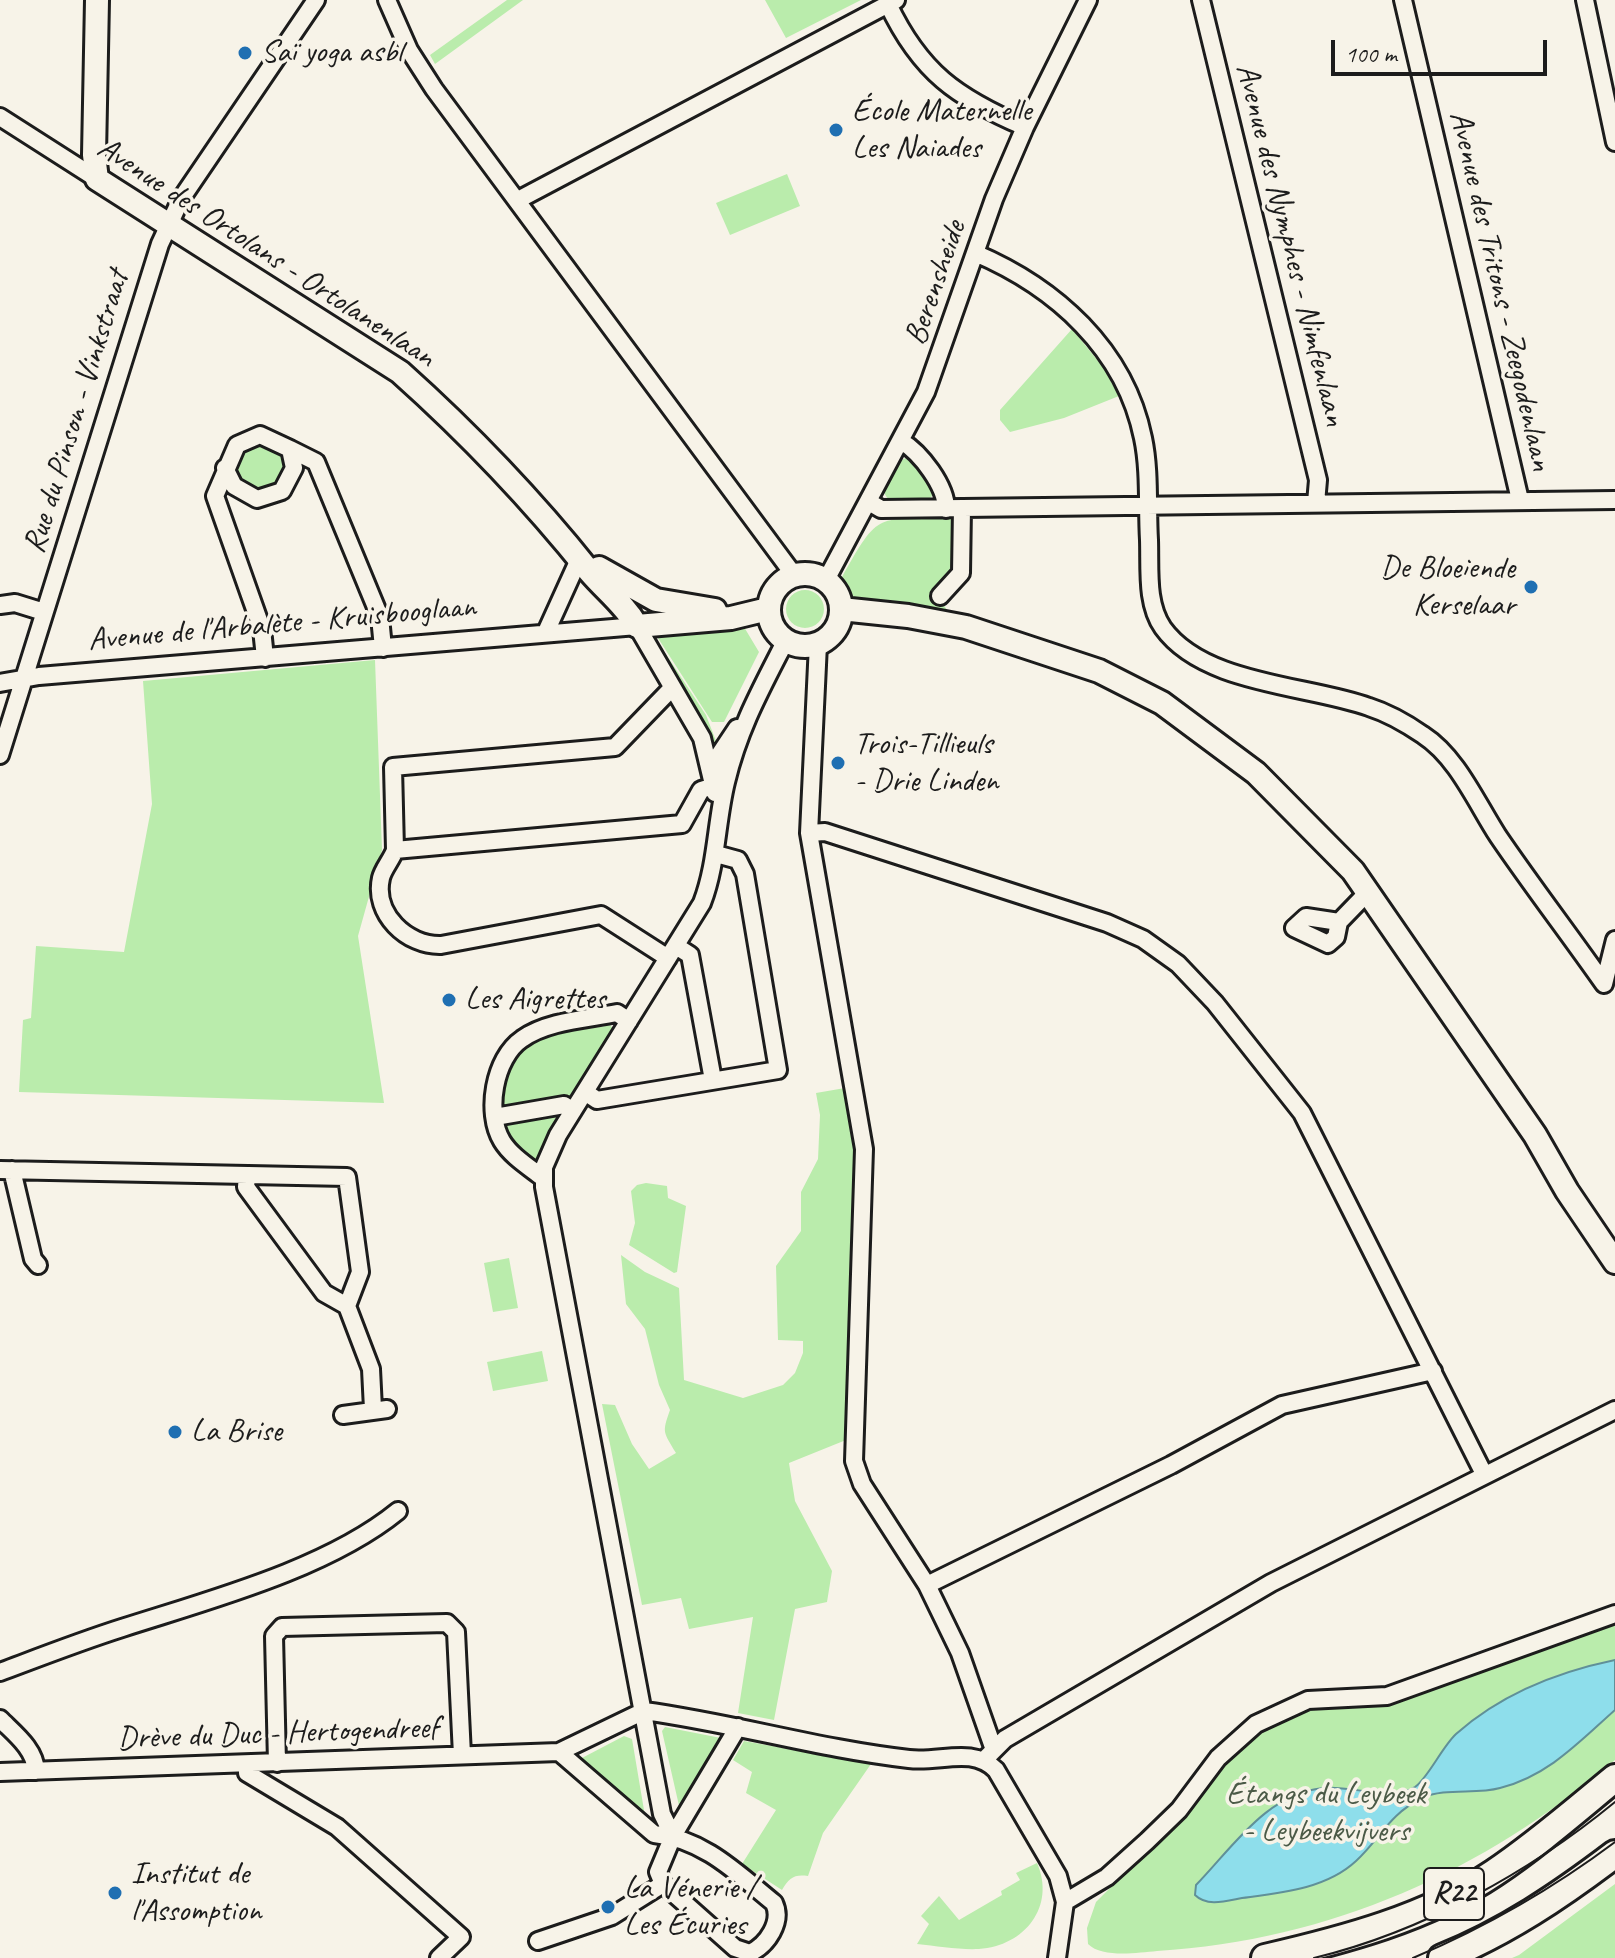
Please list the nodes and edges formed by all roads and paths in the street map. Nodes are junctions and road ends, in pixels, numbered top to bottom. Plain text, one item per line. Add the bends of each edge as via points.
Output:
1 (97, 0) edge
2 (316, 0) edge
3 (387, 0) edge
4 (1088, 0) edge
5 (1201, 0) edge
6 (1403, 0) edge
7 (1585, 0) edge
8 (892, 2) edge
9 (0, 117) edge
10 (1025, 127) junction
11 (1615, 142) edge
12 (97, 179) junction
13 (518, 200) junction
14 (168, 225) junction
15 (975, 253) junction
16 (901, 441) junction
17 (290, 449) junction
18 (225, 468) junction
19 (1520, 500) junction
20 (1615, 500) edge
21 (869, 502) junction
22 (1316, 503) junction
23 (1147, 507) junction
24 (954, 508) junction
25 (582, 559) junction
26 (794, 575) junction
27 (826, 580) junction
28 (940, 596) dead end
29 (662, 602) junction
30 (0, 605) edge
31 (841, 609) junction
32 (758, 610) junction
33 (44, 612) junction
34 (637, 626) junction
35 (660, 626) junction
36 (546, 632) junction
37 (786, 640) junction
38 (818, 644) junction
39 (383, 648) junction
40 (265, 658) junction
41 (24, 680) junction
42 (0, 683) edge
43 (672, 688) junction
44 (0, 755) edge
45 (720, 784) junction
46 (809, 833) junction
47 (395, 850) junction
48 (716, 854) junction
49 (1368, 892) junction
50 (1339, 922) dead end
51 (1615, 940) edge
52 (672, 952) junction
53 (629, 1021) junction
54 (713, 1080) junction
55 (585, 1092) junction
56 (573, 1111) junction
57 (495, 1117) junction
58 (6, 1170) edge
59 (247, 1175) junction
60 (543, 1178) junction
61 (1615, 1262) edge
62 (38, 1265) dead end
63 (347, 1306) junction
64 (1433, 1371) junction
65 (1615, 1410) edge
66 (343, 1415) dead end
67 (1484, 1474) junction
68 (398, 1511) dead end
69 (927, 1585) junction
70 (1615, 1614) edge
71 (0, 1672) edge
72 (644, 1711) junction
73 (0, 1719) edge
74 (738, 1727) junction
75 (559, 1752) junction
76 (989, 1754) junction
77 (462, 1755) junction
78 (277, 1763) junction
79 (247, 1764) junction
80 (36, 1771) junction
81 (0, 1772) edge
82 (1615, 1778) edge
83 (673, 1836) junction
84 (1615, 1854) edge
85 (668, 1889) junction
86 (1069, 1899) junction
87 (538, 1941) dead end
88 (439, 1958) edge
89 (1057, 1958) edge
90 (1067, 1958) edge
91 (1265, 1958) edge
92 (1442, 1958) edge

1 - 12 street
2 - 14 street, Rue du Pinson - Vinkstraat
3 - 13 street via 420,70
4 - 10 street, Berensheide
5 - 22 street, Avenue des Nymphes - Nimfenlaan via 1318,480
6 - 19 street, Avenue des Tritons - Zeegodenlaan
7 - 11 street
8 - 10 street via 911,48 945,84
8 - 13 street
9 - 12 street, Avenue des Ortolans - Ortolanenlaan
10 - 15 street, Berensheide
12 - 14 street, Avenue des Ortolans - Ortolanenlaan
13 - 26 street
14 - 25 street, Avenue des Ortolans - Ortolanenlaan via 400,372
14 - 33 street, Rue du Pinson - Vinkstraat
15 - 16 street, Berensheide via 936,369
15 - 23 street via 1053,296 1103,349 1143,439
16 - 21 street, Berensheide
16 - 24 street via 912,447
17 - 18 street via 260,435 237,445
17 - 18 street via 294,468 282,491 257,499 234,486
17 - 39 street via 316,462 380,617
18 - 40 street via 215,496 262,629
19 - 20 street
19 - 22 street
21 - 24 street via 881,509
21 - 27 street, Berensheide
22 - 23 street
23 - 24 street
23 - 51 street via 1152,605 1182,647 1240,675 1371,707 1424,735 1444,751 1604,984
24 - 28 street via 961,573
25 - 29 street, Avenue des Ortolans - Ortolanenlaan
25 - 34 street, Avenue des Ortolans - Ortolanenlaan
25 - 36 street
26 - 27 street via 810,573
26 - 32 street
27 - 31 street
29 - 32 street, Avenue des Ortolans - Ortolanenlaan
29 - 34 street via 639,617
29 - 35 street via 668,614
30 - 33 street via 15,603
31 - 38 street via 834,632
31 - 49 street via 983,632 1087,666 1162,703 1256,773
32 - 35 street, Avenue de l'Arbalète - Kruisbooglaan
32 - 37 street
33 - 41 street, Rue du Pinson - Vinkstraat
34 - 35 street, Avenue de l'Arbalète - Kruisbooglaan
34 - 36 street, Avenue de l'Arbalète - Kruisbooglaan
34 - 43 street
36 - 39 street, Avenue de l'Arbalète - Kruisbooglaan
37 - 38 street
37 - 45 street via 745,717
38 - 46 street
39 - 40 street, Avenue de l'Arbalète - Kruisbooglaan
40 - 41 street, Avenue de l'Arbalète - Kruisbooglaan
41 - 42 street, Avenue de l'Arbalète - Kruisbooglaan
41 - 44 street, Rue du Pinson - Vinkstraat
43 - 45 street via 702,738
43 - 47 street via 615,747 393,767
45 - 47 street via 701,790 682,824
45 - 48 street
46 - 64 street via 825,832 1107,923 1143,939 1178,964 1302,1113
46 - 69 street via 864,1149 854,1461 862,1484
47 - 52 street via 381,876 381,895 396,928 419,942 441,945 601,915
48 - 52 street via 702,903
48 - 54 street via 738,860 745,874 778,1070
49 - 50 street
49 - 61 street
52 - 53 street
52 - 54 street via 690,955
53 - 55 street
53 - 57 street via 617,1013 538,1029 522,1039 502,1066
54 - 55 street via 597,1100
55 - 56 street
56 - 57 street via 564,1105
56 - 60 street via 549,1151
57 - 60 street via 504,1144
58 - 59 street
58 - 62 street
59 - 63 street via 246,1187 324,1293
59 - 63 street via 347,1177 360,1272
60 - 72 street
63 - 66 street via 380,1409
64 - 67 street
64 - 69 street via 1282,1405
65 - 67 street
67 - 76 street via 1271,1583
68 - 71 street via 376,1530 248,1589
69 - 76 street via 960,1653
70 - 86 street via 1387,1696 1308,1700 1269,1716 1234,1741 1147,1841 1107,1877
72 - 74 street
72 - 75 street, Drève du Duc - Hertogendreef
72 - 83 street via 662,1814
73 - 80 street via 29,1749
74 - 76 street via 922,1760
74 - 83 street
75 - 77 street, Drève du Duc - Hertogendreef
75 - 83 street via 654,1834
76 - 86 street
77 - 78 street, Drève du Duc - Hertogendreef
77 - 78 street via 456,1632 447,1623 282,1627 274,1636
78 - 79 street, Drève du Duc - Hertogendreef
79 - 80 street, Drève du Duc - Hertogendreef
79 - 88 street via 247,1773 337,1827 461,1937
80 - 81 street, Drève du Duc - Hertogendreef
82 - 91 main road, R22 via 1493,1874 1427,1908
83 - 85 street via 658,1872
83 - 85 street via 719,1858 774,1903 779,1919 755,1950 743,1953
84 - 92 main road, R22 via 1505,1928
85 - 87 street via 612,1916
86 - 89 street
86 - 90 street

